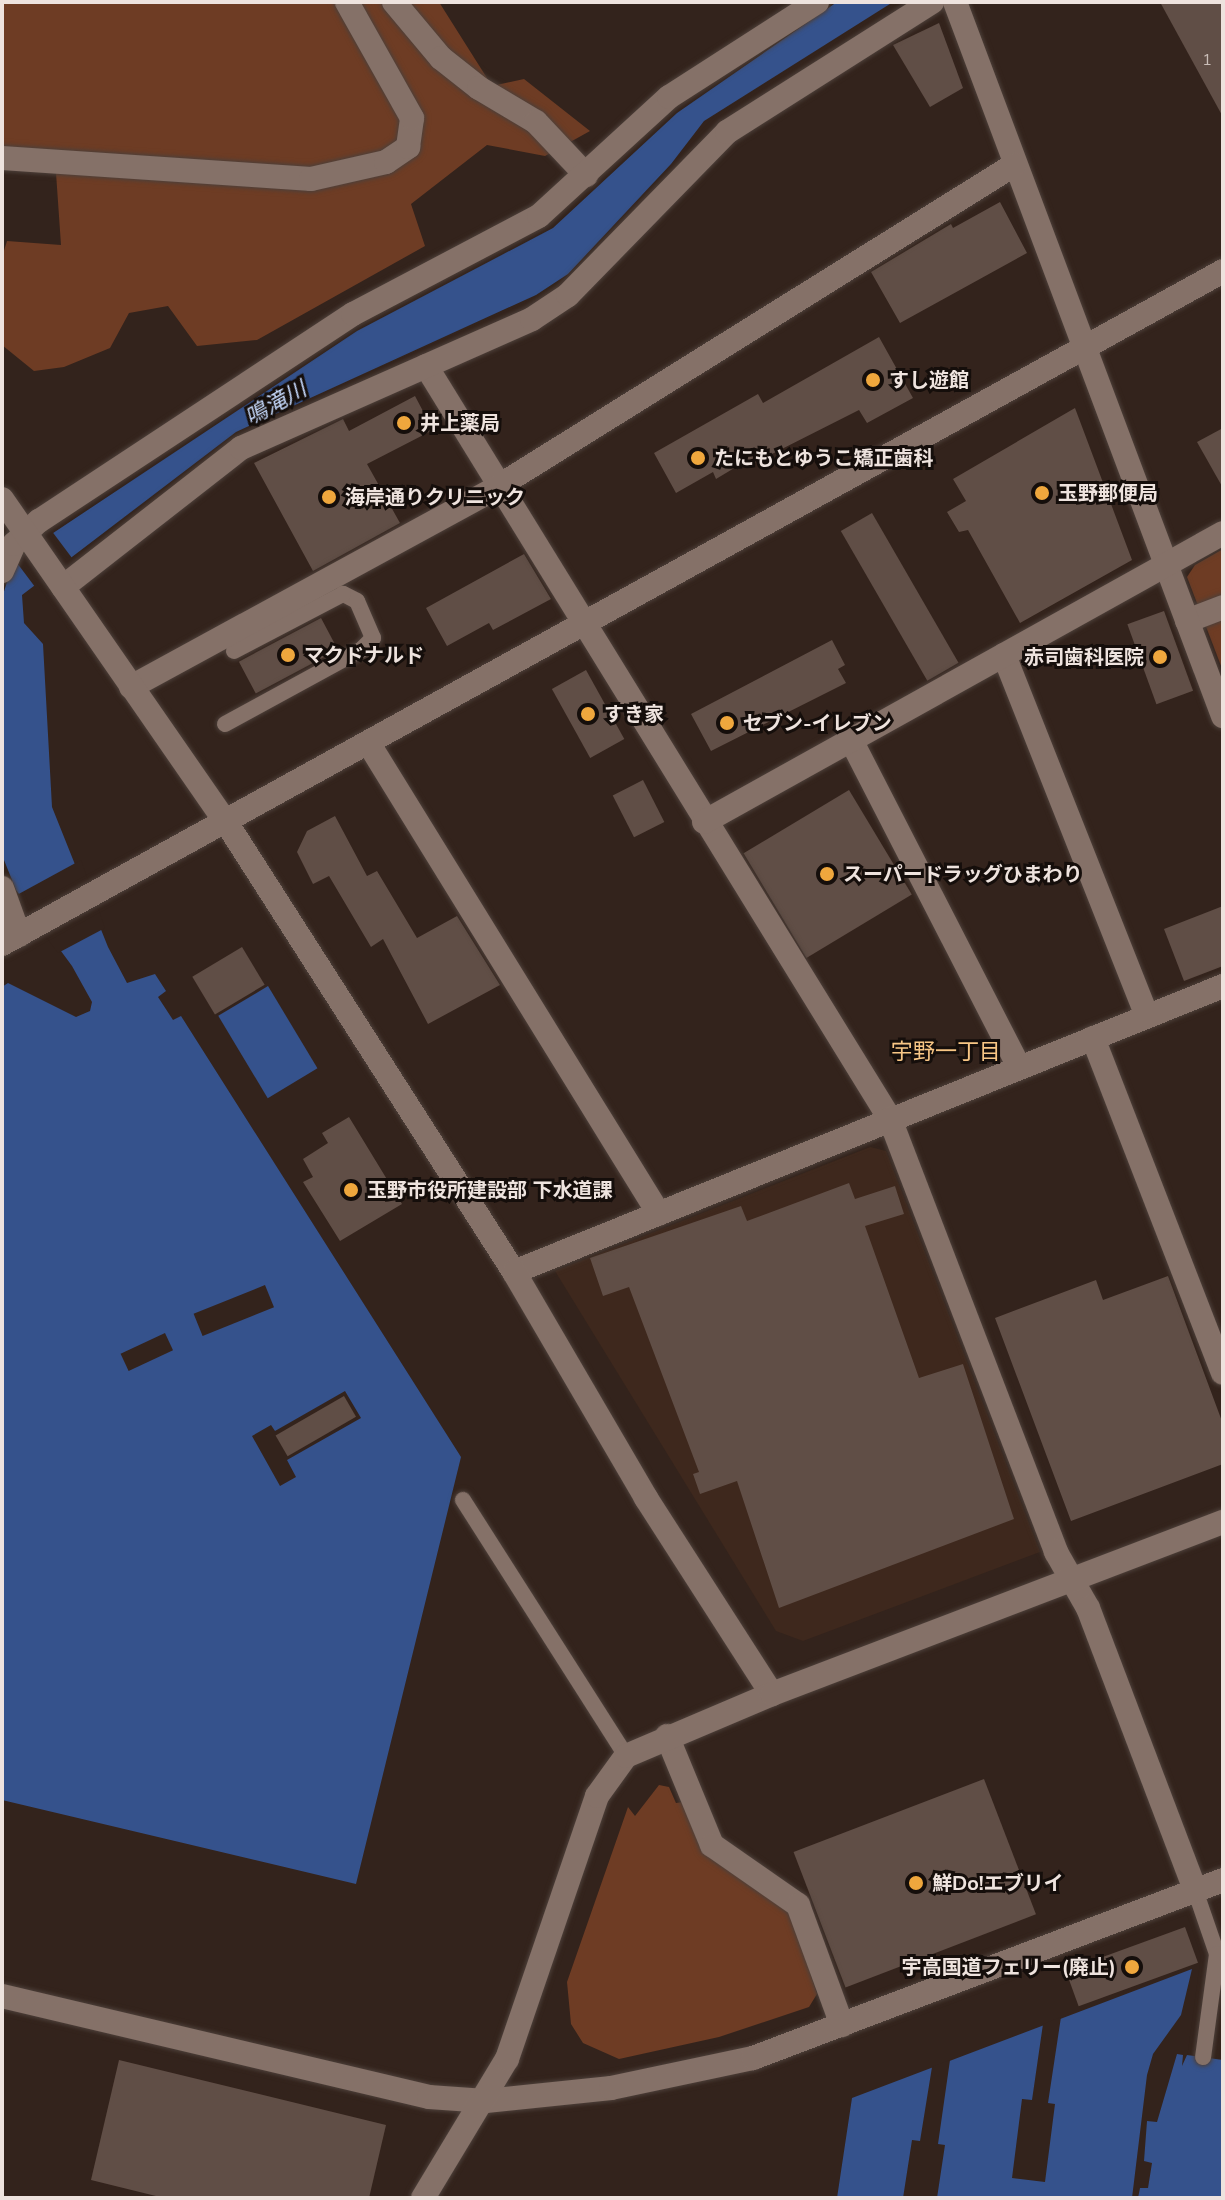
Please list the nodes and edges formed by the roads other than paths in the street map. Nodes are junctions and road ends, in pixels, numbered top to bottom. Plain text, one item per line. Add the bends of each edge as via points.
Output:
1 (347, 2) edge
2 (394, 2) edge
3 (817, 2) edge
4 (932, 2) edge
5 (955, 2) edge
6 (2, 158) edge
7 (1014, 165) junction
8 (586, 175) junction
9 (1223, 271) edge
10 (1081, 349) junction
11 (426, 366) junction
12 (499, 486) junction
13 (2, 499) edge
14 (1223, 533) edge
15 (29, 537) junction
16 (1166, 565) junction
17 (2, 571) edge
18 (60, 582) junction
19 (1223, 607) edge
20 (1187, 621) junction
21 (583, 625) junction
22 (234, 651) dead end
23 (1004, 655) junction
24 (131, 687) junction
25 (1223, 716) edge
26 (225, 724) dead end
27 (851, 740) junction
28 (369, 744) junction
29 (226, 822) junction
30 (704, 822) junction
31 (2, 888) edge
32 (19, 935) edge
33 (1223, 986) edge
34 (1147, 1016) junction
35 (1093, 1038) junction
36 (1019, 1067) junction
37 (890, 1119) junction
38 (659, 1214) junction
39 (514, 1272) junction
40 (1223, 1373) edge
41 (463, 1500) dead end
42 (1223, 1522) edge
43 (1072, 1580) junction
44 (772, 1694) junction
45 (667, 1736) junction
46 (626, 1756) junction
47 (1223, 1880) edge
48 (1195, 1890) junction
49 (2, 1996) edge
50 (842, 2025) junction
51 (1203, 2057) dead end
52 (486, 2101) junction
53 (423, 2198) edge

1 - 6 street via 412,118 408,147 386,162 311,179
2 - 8 street via 441,58 536,122
3 - 8 street via 669,97
4 - 11 street via 727,132 568,295 532,319
5 - 7 street
7 - 10 street
7 - 12 street
8 - 15 street via 539,216 353,314
9 - 10 street
10 - 16 street
10 - 21 street
11 - 12 street
11 - 18 street via 241,448
12 - 21 street
12 - 24 street
13 - 15 street
14 - 16 street
15 - 17 street via 8,552
15 - 18 street
16 - 20 street
16 - 23 street
18 - 24 street
19 - 20 street
20 - 25 street
21 - 28 street
21 - 30 street
22 - 26 lane via 343,594 357,601 373,638 361,650
23 - 27 street
23 - 34 street
24 - 29 street
27 - 30 street
27 - 36 street
28 - 29 street
28 - 38 street
29 - 32 street
29 - 39 street
30 - 37 street
31 - 32 street
33 - 34 street
34 - 35 street
35 - 36 street
35 - 40 street
36 - 37 street
37 - 38 street
37 - 43 street via 1056,1552
38 - 39 street
39 - 44 street via 646,1498
41 - 46 lane
42 - 43 street
43 - 44 street
43 - 48 street via 1088,1608
44 - 45 street
45 - 46 street
45 - 50 street via 712,1845 798,1905
46 - 52 street via 597,1796 507,2059
47 - 48 street
48 - 50 street
48 - 51 lane via 1217,1954
49 - 52 street via 429,2097
50 - 52 street via 683,2076
52 - 53 street

